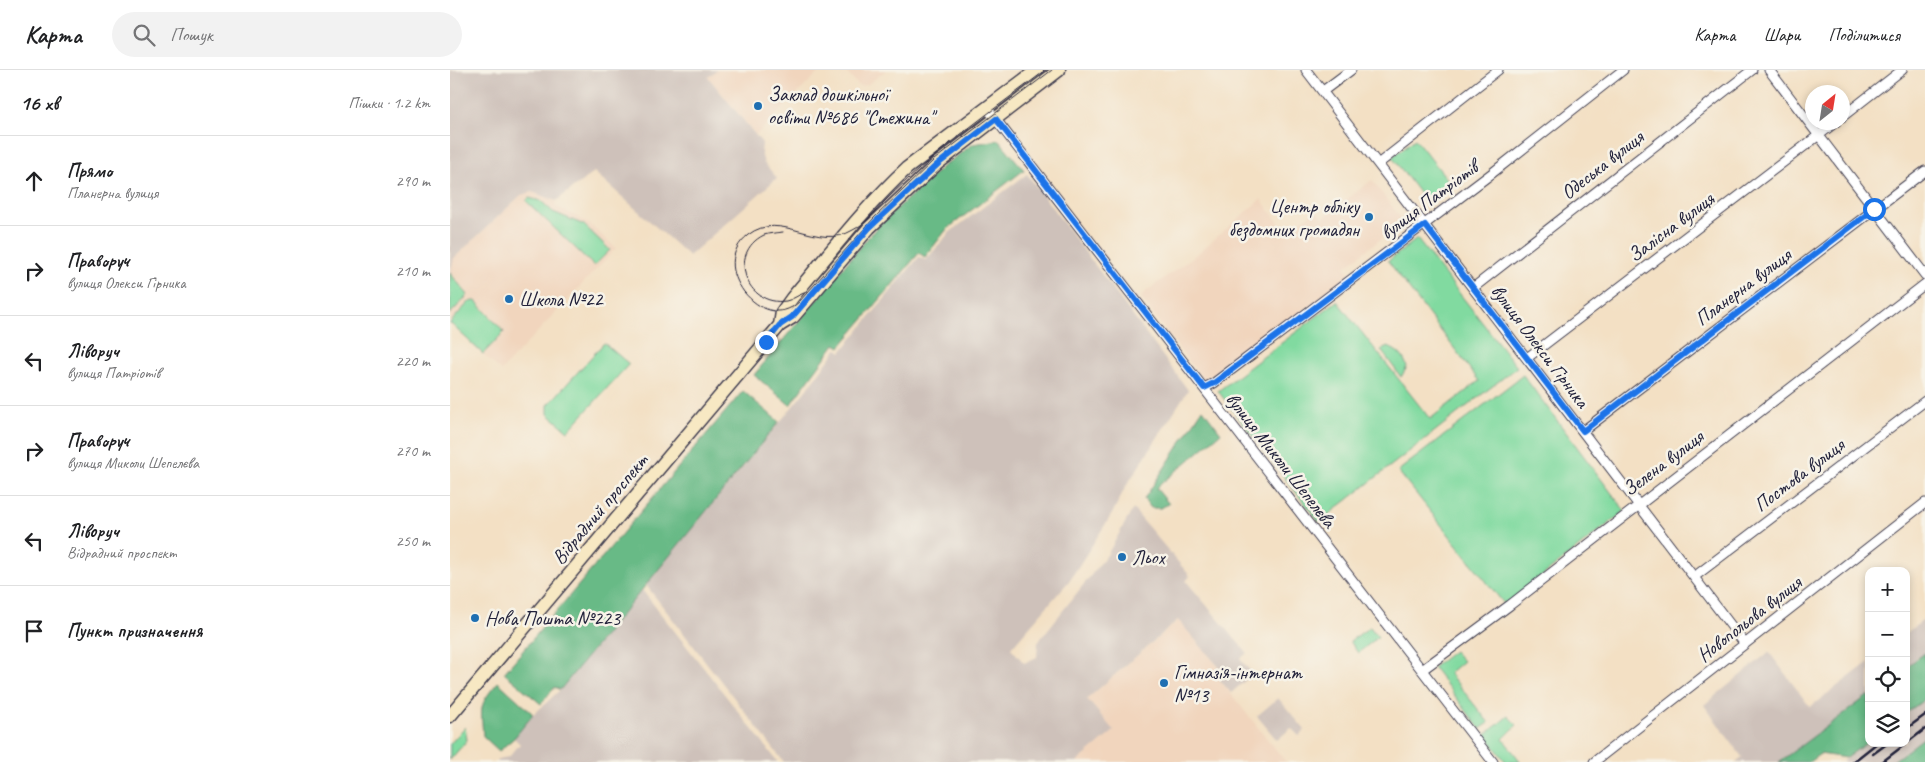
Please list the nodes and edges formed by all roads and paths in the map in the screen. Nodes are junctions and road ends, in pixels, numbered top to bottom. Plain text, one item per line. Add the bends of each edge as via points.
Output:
1 (1037, 70) edge
2 (1059, 70) edge
3 (1306, 70) edge
4 (1351, 70) edge
5 (1498, 70) edge
6 (1623, 70) edge
7 (1752, 70) edge
8 (1769, 70) edge
9 (1902, 70) edge
10 (1323, 92) junction
11 (987, 108) junction
12 (1850, 111) edge
13 (996, 119) junction
14 (1826, 130) edge
15 (1819, 136) junction
16 (1378, 164) junction
17 (1925, 171) edge
18 (1874, 209) junction
19 (1425, 225) junction
20 (1925, 275) edge
21 (1925, 284) edge
22 (1473, 288) junction
23 (780, 325) junction
24 (1527, 358) junction
25 (1204, 388) junction
26 (1925, 401) edge
27 (1583, 431) junction
28 (1925, 503) edge
29 (1638, 504) junction
30 (1694, 577) junction
31 (1745, 644) junction
32 (1422, 670) junction
33 (450, 716) edge
34 (1493, 762) edge
35 (1594, 762) edge

1 - 11 main road, Відрадний проспект
2 - 13 main road, Відрадний проспект
3 - 10 street, вулиця Олекси Гірника
4 - 10 street
5 - 16 street
6 - 19 street, вулиця Патріотів
7 - 22 street, Одеська вулиця
8 - 15 street
9 - 12 street
10 - 16 street, вулиця Олекси Гірника
11 - 13 street, вулиця Миколи Шепелєва
11 - 23 main road, Відрадний проспект via 907,168 877,197 792,298 782,312
13 - 23 main road, Відрадний проспект via 938,164 869,228 792,317
13 - 25 street, вулиця Миколи Шепелєва
14 - 15 street, Залісна вулиця
15 - 18 street
15 - 24 street, Залісна вулиця
16 - 19 street, вулиця Олекси Гірника
17 - 18 street, Планерна вулиця
18 - 20 street
18 - 27 street, Планерна вулиця
19 - 22 street, вулиця Олекси Гірника
19 - 25 street, вулиця Патріотів
21 - 29 street, Зелена вулиця
22 - 24 street, вулиця Олекси Гірника
23 - 33 main road, Відрадний проспект
24 - 27 street, вулиця Олекси Гірника
25 - 32 street, вулиця Миколи Шепелєва
26 - 30 street, Постова вулиця
27 - 29 street, вулиця Олекси Гірника
28 - 31 street, Новопольова вулиця
29 - 30 street, вулиця Олекси Гірника
29 - 32 street, Зелена вулиця
30 - 31 street, вулиця Олекси Гірника
31 - 35 street, Новопольова вулиця
32 - 34 street, вулиця Миколи Шепелєва

